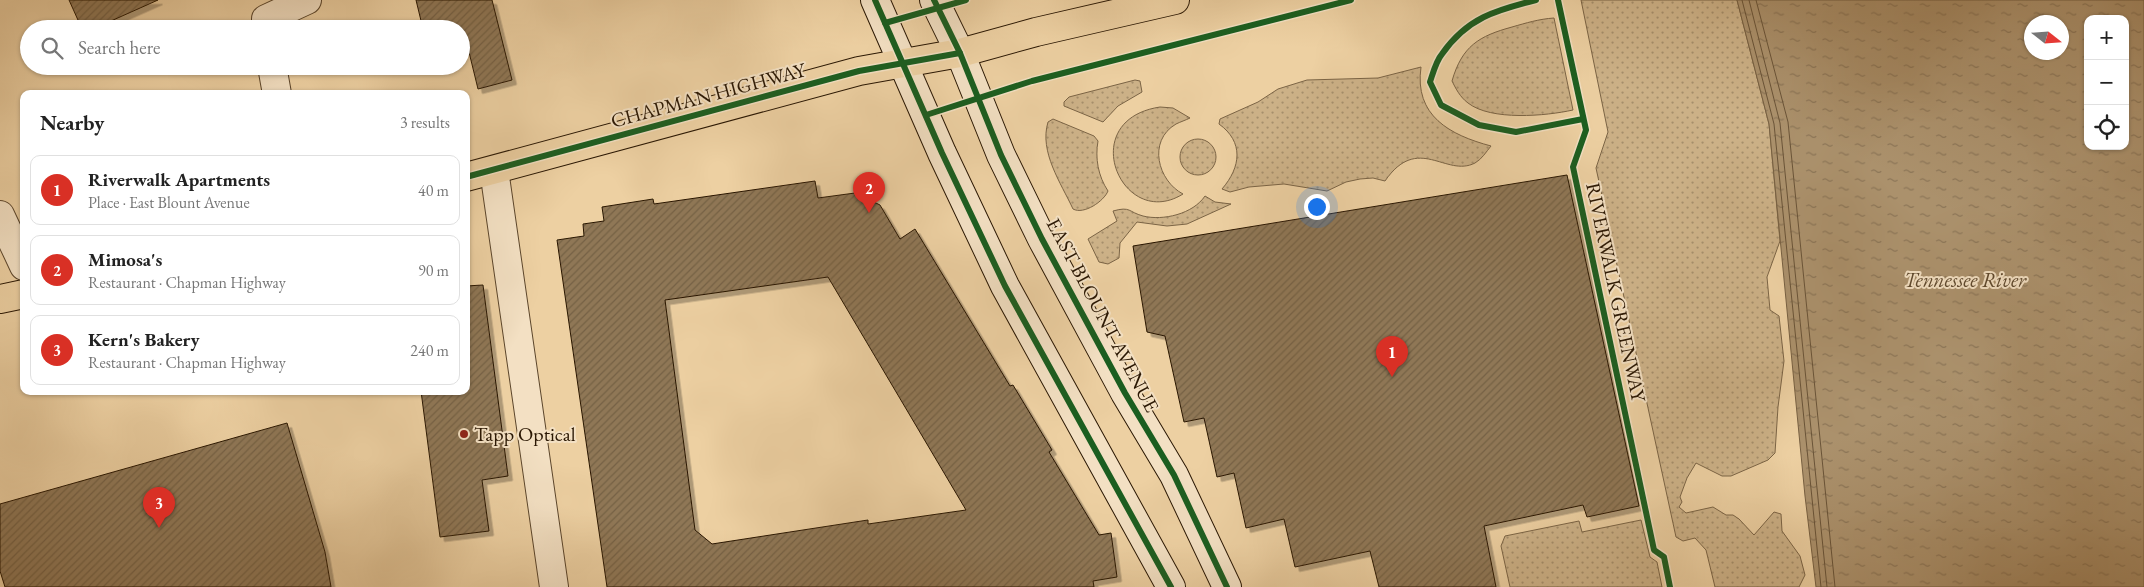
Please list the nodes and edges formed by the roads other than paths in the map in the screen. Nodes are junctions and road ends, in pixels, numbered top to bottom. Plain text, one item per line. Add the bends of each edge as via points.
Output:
1 (307, 0) edge
2 (875, 0) edge
3 (934, 0) edge
4 (1174, 0) edge
5 (266, 20) edge
6 (960, 53) junction
7 (903, 62) junction
8 (274, 75) edge
9 (276, 90) edge
10 (494, 170) junction
11 (470, 176) edge
12 (0, 215) edge
13 (20, 258) edge
14 (20, 295) edge
15 (0, 299) edge
16 (1222, 585) edge
17 (554, 587) edge
18 (1171, 587) edge

1 - 5 main road
2 - 7 main road
3 - 6 main road, EAST BLOUNT AVENUE
4 - 6 highway, CHAPMAN HIGHWAY
6 - 7 highway, CHAPMAN HIGHWAY
6 - 16 main road, EAST BLOUNT AVENUE via 1001,155 1042,239 1125,393 1174,475
7 - 10 highway, CHAPMAN HIGHWAY
7 - 18 main road via 1005,286
8 - 9 main road
10 - 11 highway, CHAPMAN HIGHWAY
10 - 17 main road
12 - 13 main road
14 - 15 highway

